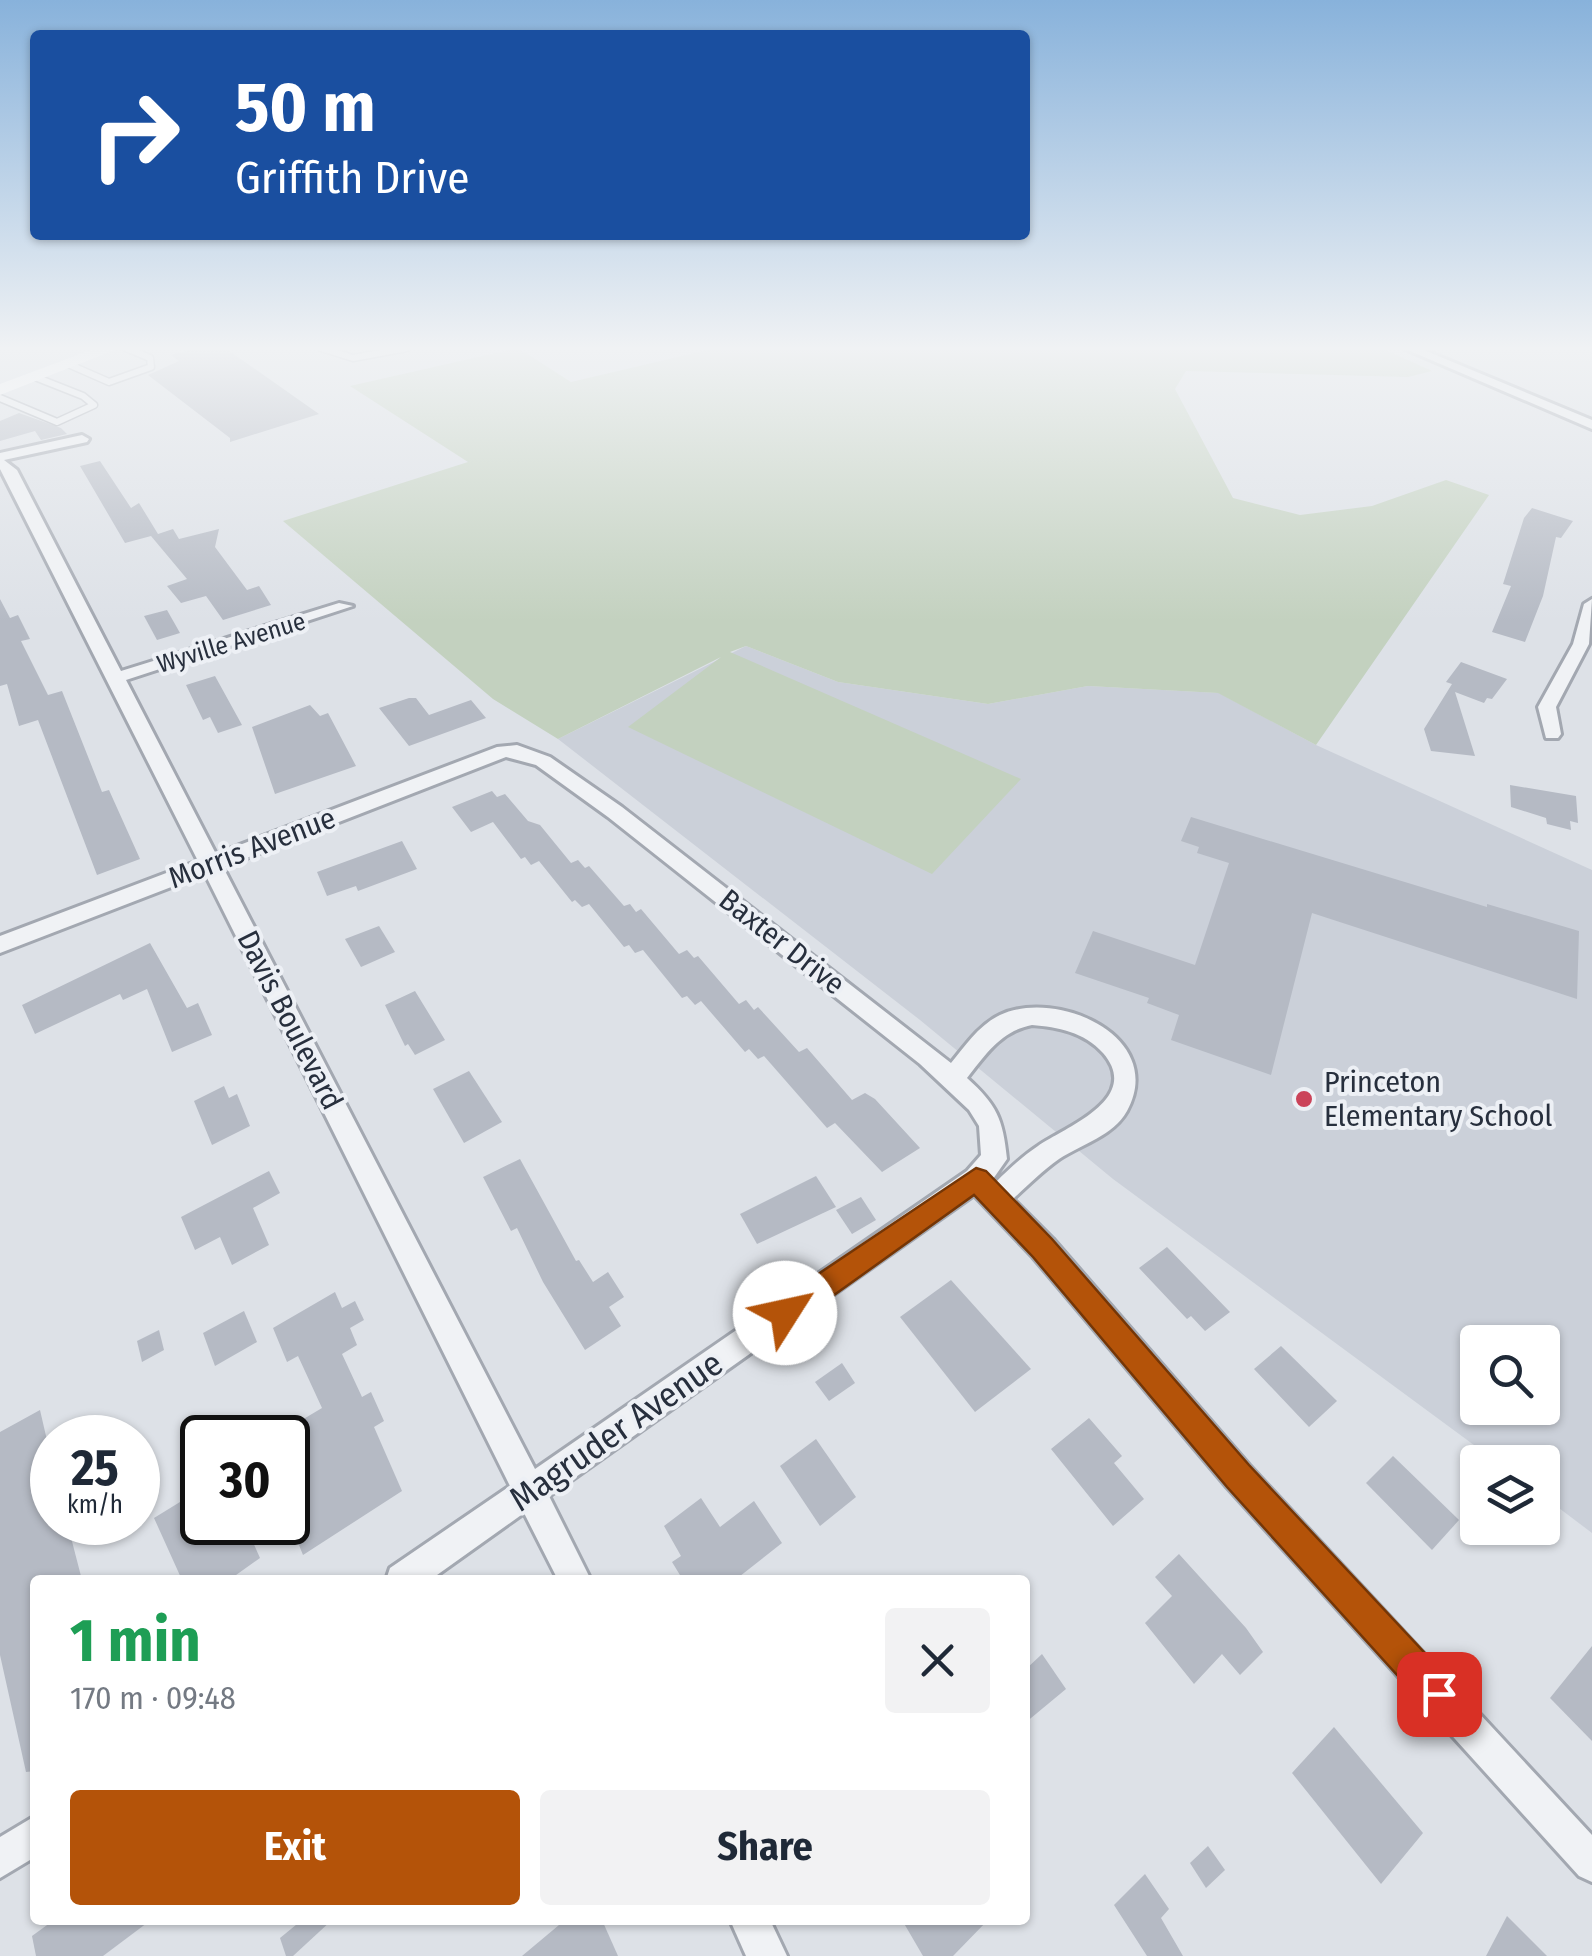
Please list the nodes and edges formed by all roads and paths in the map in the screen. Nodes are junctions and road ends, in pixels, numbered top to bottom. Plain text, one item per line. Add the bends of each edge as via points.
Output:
1 (77, 439) edge
2 (0, 460) edge
3 (1592, 604) edge
4 (345, 606) dead end
5 (116, 678) junction
6 (1552, 734) dead end
7 (504, 752) joint
8 (211, 864) junction
9 (0, 945) edge
10 (952, 1079) junction
11 (986, 1189) junction
12 (530, 1491) junction
13 (409, 1575) edge
14 (573, 1575) edge
15 (30, 1838) edge
16 (0, 1859) edge
17 (1592, 1863) edge
18 (752, 1925) edge
19 (767, 1956) edge

1 - 2 street
2 - 5 street, Davis Boulevard
3 - 6 street via 1581,644 1547,707
4 - 5 street, Wyville Avenue
5 - 8 street, Davis Boulevard
7 - 8 street, Morris Avenue
7 - 10 street, Baxter Drive via 543,761 615,812
8 - 9 street, Morris Avenue
8 - 12 street, Davis Boulevard
10 - 11 street, Baxter Drive via 991,1124 994,1159
10 - 11 street, Magruder Avenue via 1013,1019 1079,1023 1120,1056 1124,1078 1117,1105 1095,1126
11 - 12 street, Magruder Avenue
11 - 17 street
12 - 13 street, Magruder Avenue
12 - 14 street, Davis Boulevard
15 - 16 street
18 - 19 street

